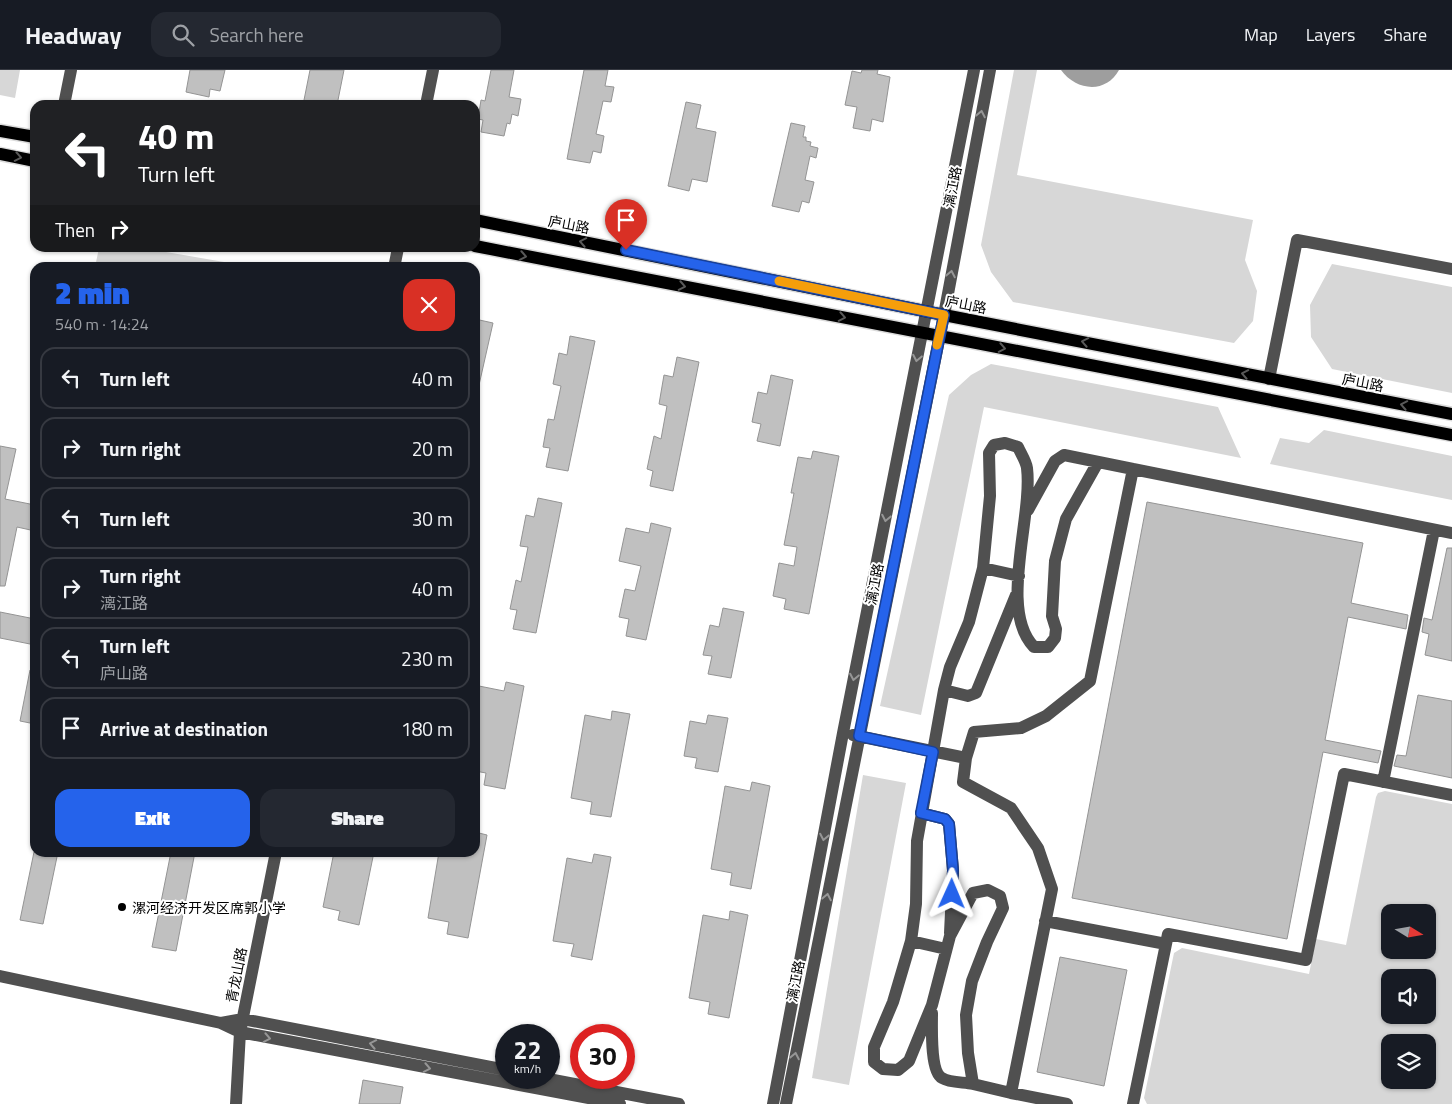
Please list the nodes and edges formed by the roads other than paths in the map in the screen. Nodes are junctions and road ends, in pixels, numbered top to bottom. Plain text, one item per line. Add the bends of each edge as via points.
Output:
1 (71, 70) edge
2 (433, 70) edge
3 (974, 70) edge
4 (990, 70) edge
5 (65, 100) edge
6 (427, 100) edge
7 (0, 131) edge
8 (30, 137) edge
9 (0, 154) edge
10 (30, 160) edge
11 (480, 221) edge
12 (480, 247) edge
13 (1452, 269) edge
14 (928, 311) junction
15 (944, 315) junction
16 (922, 332) junction
17 (939, 336) junction
18 (1270, 379) junction
19 (1266, 399) junction
20 (1452, 414) edge
21 (1452, 435) edge
22 (1098, 462) junction
23 (1133, 470) junction
24 (1027, 480) junction
25 (1042, 483) junction
26 (1025, 517) junction
27 (1434, 530) junction
28 (1452, 533) edge
29 (983, 568) junction
30 (1019, 576) junction
31 (1017, 593) junction
32 (1005, 626) junction
33 (1022, 631) junction
34 (944, 690) junction
35 (843, 733) junction
36 (859, 736) junction
37 (933, 752) junction
38 (966, 758) junction
39 (1383, 782) junction
40 (1452, 795) edge
41 (921, 813) junction
42 (275, 857) edge
43 (952, 894) junction
44 (971, 898) junction
45 (1045, 921) junction
46 (910, 941) junction
47 (948, 942) junction
48 (1166, 944) junction
49 (0, 976) edge
50 (932, 1005) junction
51 (243, 1019) junction
52 (221, 1023) junction
53 (240, 1032) junction
54 (916, 1043) junction
55 (932, 1046) junction
56 (495, 1068) edge
57 (560, 1081) edge
58 (973, 1084) junction
59 (1011, 1093) junction
60 (236, 1104) edge
61 (620, 1104) edge
62 (679, 1104) edge
63 (773, 1104) edge
64 (786, 1104) edge
65 (1067, 1104) edge
66 (1133, 1104) edge

1 - 5 street
2 - 6 street
3 - 14 street, 漓江路
15 -> 4 street, 漓江路
7 - 8 main road
9 -> 10 main road
14 -> 11 main road, 庐山路
12 -> 16 main road
13 - 18 street via 1297,240
14 - 15 main road, 庐山路
14 - 16 street, 漓江路
15 - 17 street, 漓江路
18 -> 15 main road, 庐山路
16 - 17 main road
16 -> 35 street, 漓江路
17 -> 19 main road
17 - 36 street, 漓江路
18 - 19 main road
20 -> 18 main road, 庐山路
19 - 21 main road
22 - 23 street
22 - 25 street via 1064,455 1055,461
22 - 33 street via 1066,519 1055,560 1052,616 1055,638 1048,647 1034,647
23 - 27 street
23 - 38 street via 1090,681 1046,716 1021,728 974,732
24 - 25 street
24 - 26 street
24 - 29 street via 1027,467 1018,447 1005,443 994,445 989,453 990,496
25 - 26 street
26 - 30 street
27 - 28 street
27 - 39 street
29 - 30 street
29 - 34 street via 969,622
30 - 31 street
31 - 32 street
31 - 33 street
32 - 33 street
32 - 34 street via 976,694 968,696
34 - 37 street
35 - 36 street
35 -> 63 street, 漓江路
36 - 37 street
64 -> 36 street, 漓江路
37 - 38 street
37 - 41 street
38 - 45 street via 963,782 1011,808 1038,848 1052,889
39 - 40 street
39 - 48 street via 1344,774 1306,960 1168,934
41 - 43 street via 945,819 949,824
41 - 46 street via 916,904
42 - 51 street, 青龙山路
43 - 44 street
43 - 47 street
44 - 47 street
44 - 58 street via 973,894 988,890 1000,896 1003,908 972,981 966,1015
45 - 48 street
45 - 59 street
46 - 47 street
46 - 54 street via 893,1002 874,1047 874,1062 883,1069 898,1070 910,1061
47 - 50 street
48 - 66 street
49 - 52 street
50 - 54 street
50 - 55 street
51 - 52 street
51 - 53 street, 青龙山路
56 -> 51 street
52 - 53 street
53 - 60 street, 青龙山路
53 -> 61 street
54 - 55 street
55 - 58 street via 937,1074 941,1078
57 - 62 street
58 - 59 street
59 - 65 street

